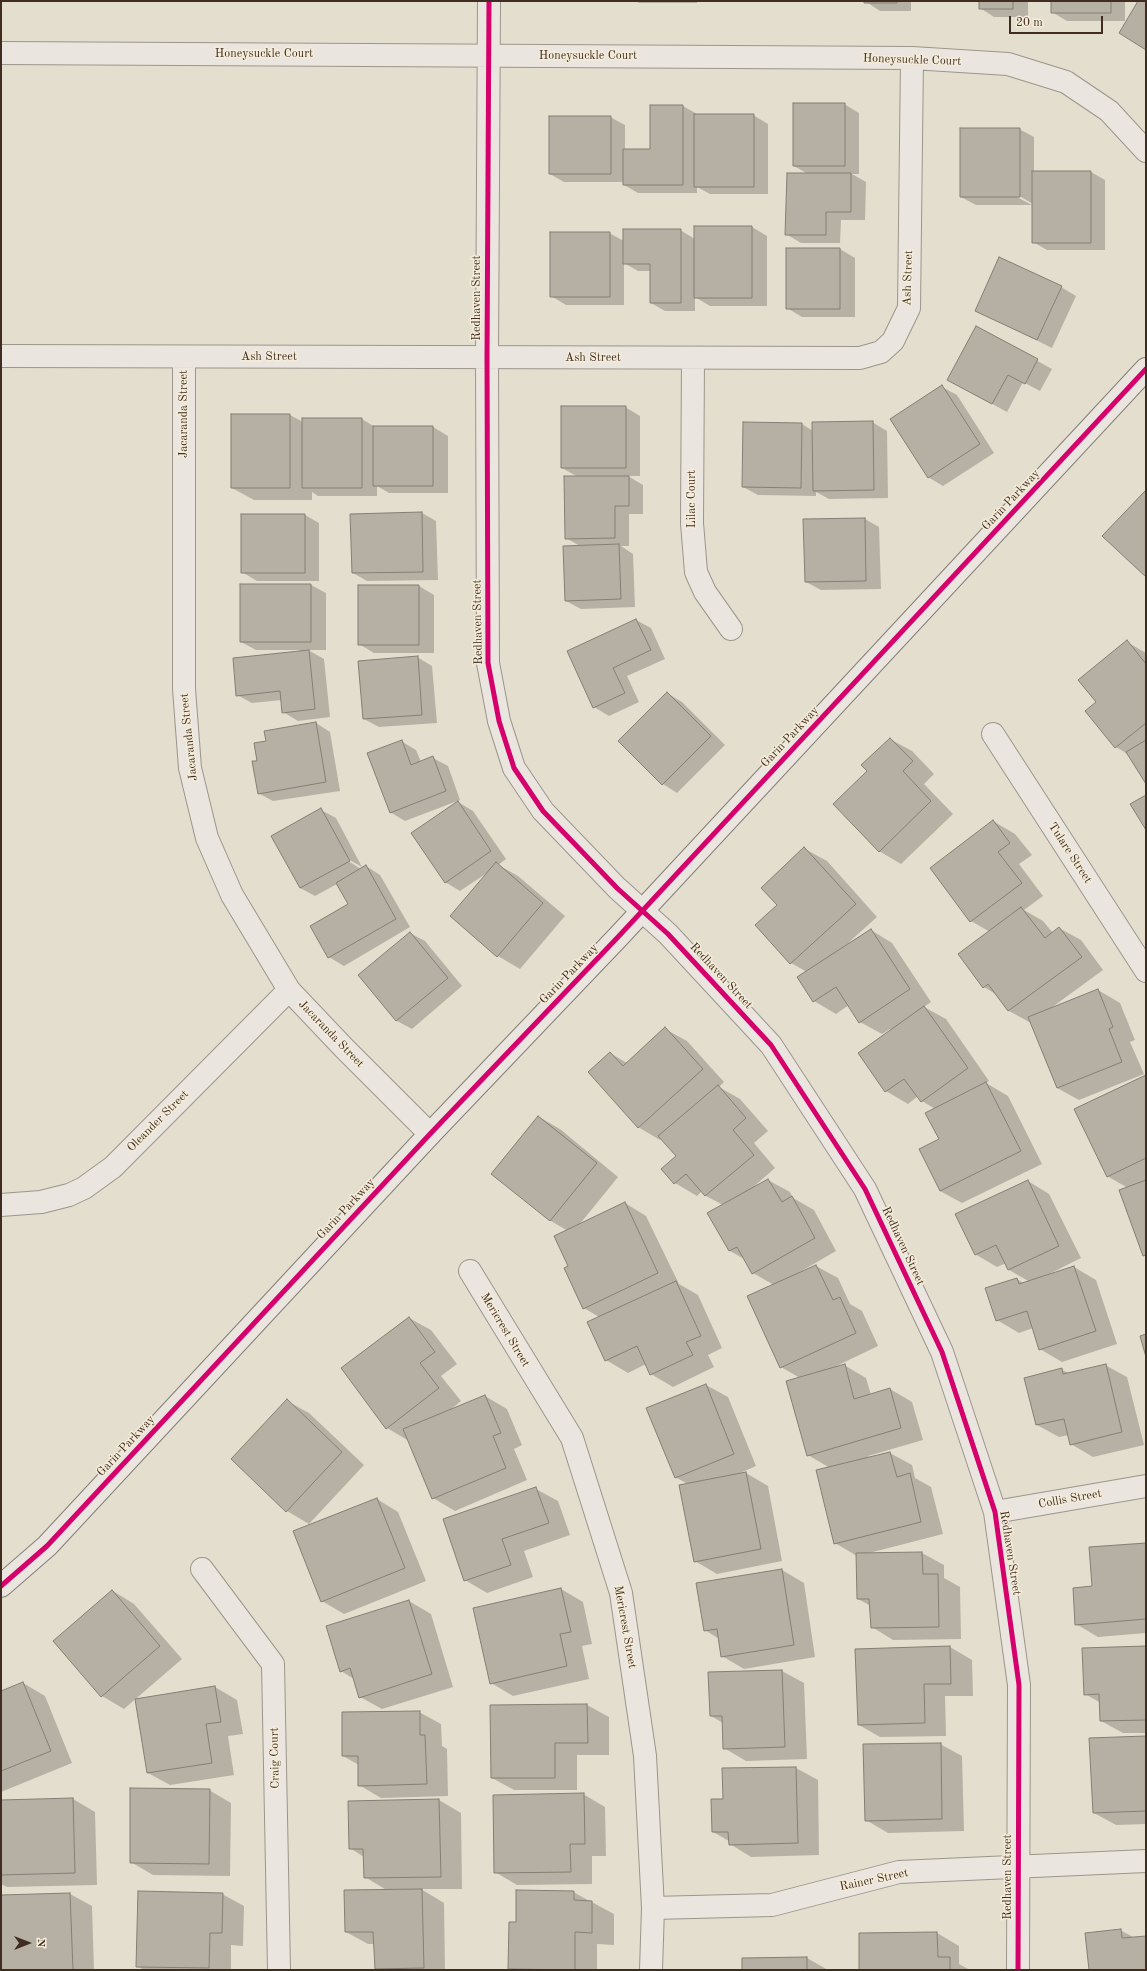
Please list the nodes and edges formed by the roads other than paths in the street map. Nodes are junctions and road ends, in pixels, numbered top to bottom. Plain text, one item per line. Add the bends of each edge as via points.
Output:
1 (489, 1) edge
2 (1, 53) edge
3 (489, 56) junction
4 (912, 58) junction
5 (1146, 152) edge
6 (1, 356) edge
7 (184, 357) junction
8 (487, 357) junction
9 (693, 358) junction
10 (1146, 369) edge
11 (731, 629) dead end
12 (993, 734) dead end
13 (642, 910) junction
14 (1146, 971) edge
15 (289, 990) junction
16 (430, 1134) junction
17 (1, 1205) edge
18 (470, 1271) dead end
19 (1146, 1486) edge
20 (995, 1512) junction
21 (202, 1569) dead end
22 (1, 1586) edge
23 (1146, 1861) edge
24 (1018, 1866) junction
25 (653, 1908) junction
26 (279, 1970) edge
27 (651, 1970) edge
28 (1018, 1970) edge

1 - 3 street, Redhaven Street
2 - 3 street, Honeysuckle Court
3 - 4 street, Honeysuckle Court
3 - 8 street, Redhaven Street
4 - 5 street, Honeysuckle Court via 1008,64 1066,82 1109,111
4 - 9 street, Ash Street via 909,308 893,341 881,352 860,358
6 - 7 street, Ash Street
7 - 8 street, Ash Street
7 - 15 street, Jacaranda Street via 184,689 190,768 207,838 232,895
8 - 9 street, Ash Street
8 - 13 street, Redhaven Street via 488,663 499,721 514,768 544,811 617,888
9 - 11 street, Lilac Court via 692,523 696,572 705,592
10 - 13 street, Garin Parkway
12 - 14 street, Tulare Street
13 - 16 street, Garin Parkway
13 - 20 street, Redhaven Street via 668,934 771,1045 865,1189 942,1352
15 - 16 street, Jacaranda Street
15 - 17 street, Oleander Street via 113,1167 84,1188 69,1195 41,1202
16 - 22 street, Garin Parkway via 48,1546
18 - 25 street, Mericrest Street via 572,1438 621,1593 645,1756
19 - 20 street, Collis Street
20 - 24 street, Redhaven Street via 1019,1685
21 - 26 street, Craig Court via 273,1664
23 - 24 street, Rainer Street
24 - 25 street, Rainer Street via 899,1872 772,1905
24 - 28 street, Redhaven Street
25 - 27 street, Mericrest Street

